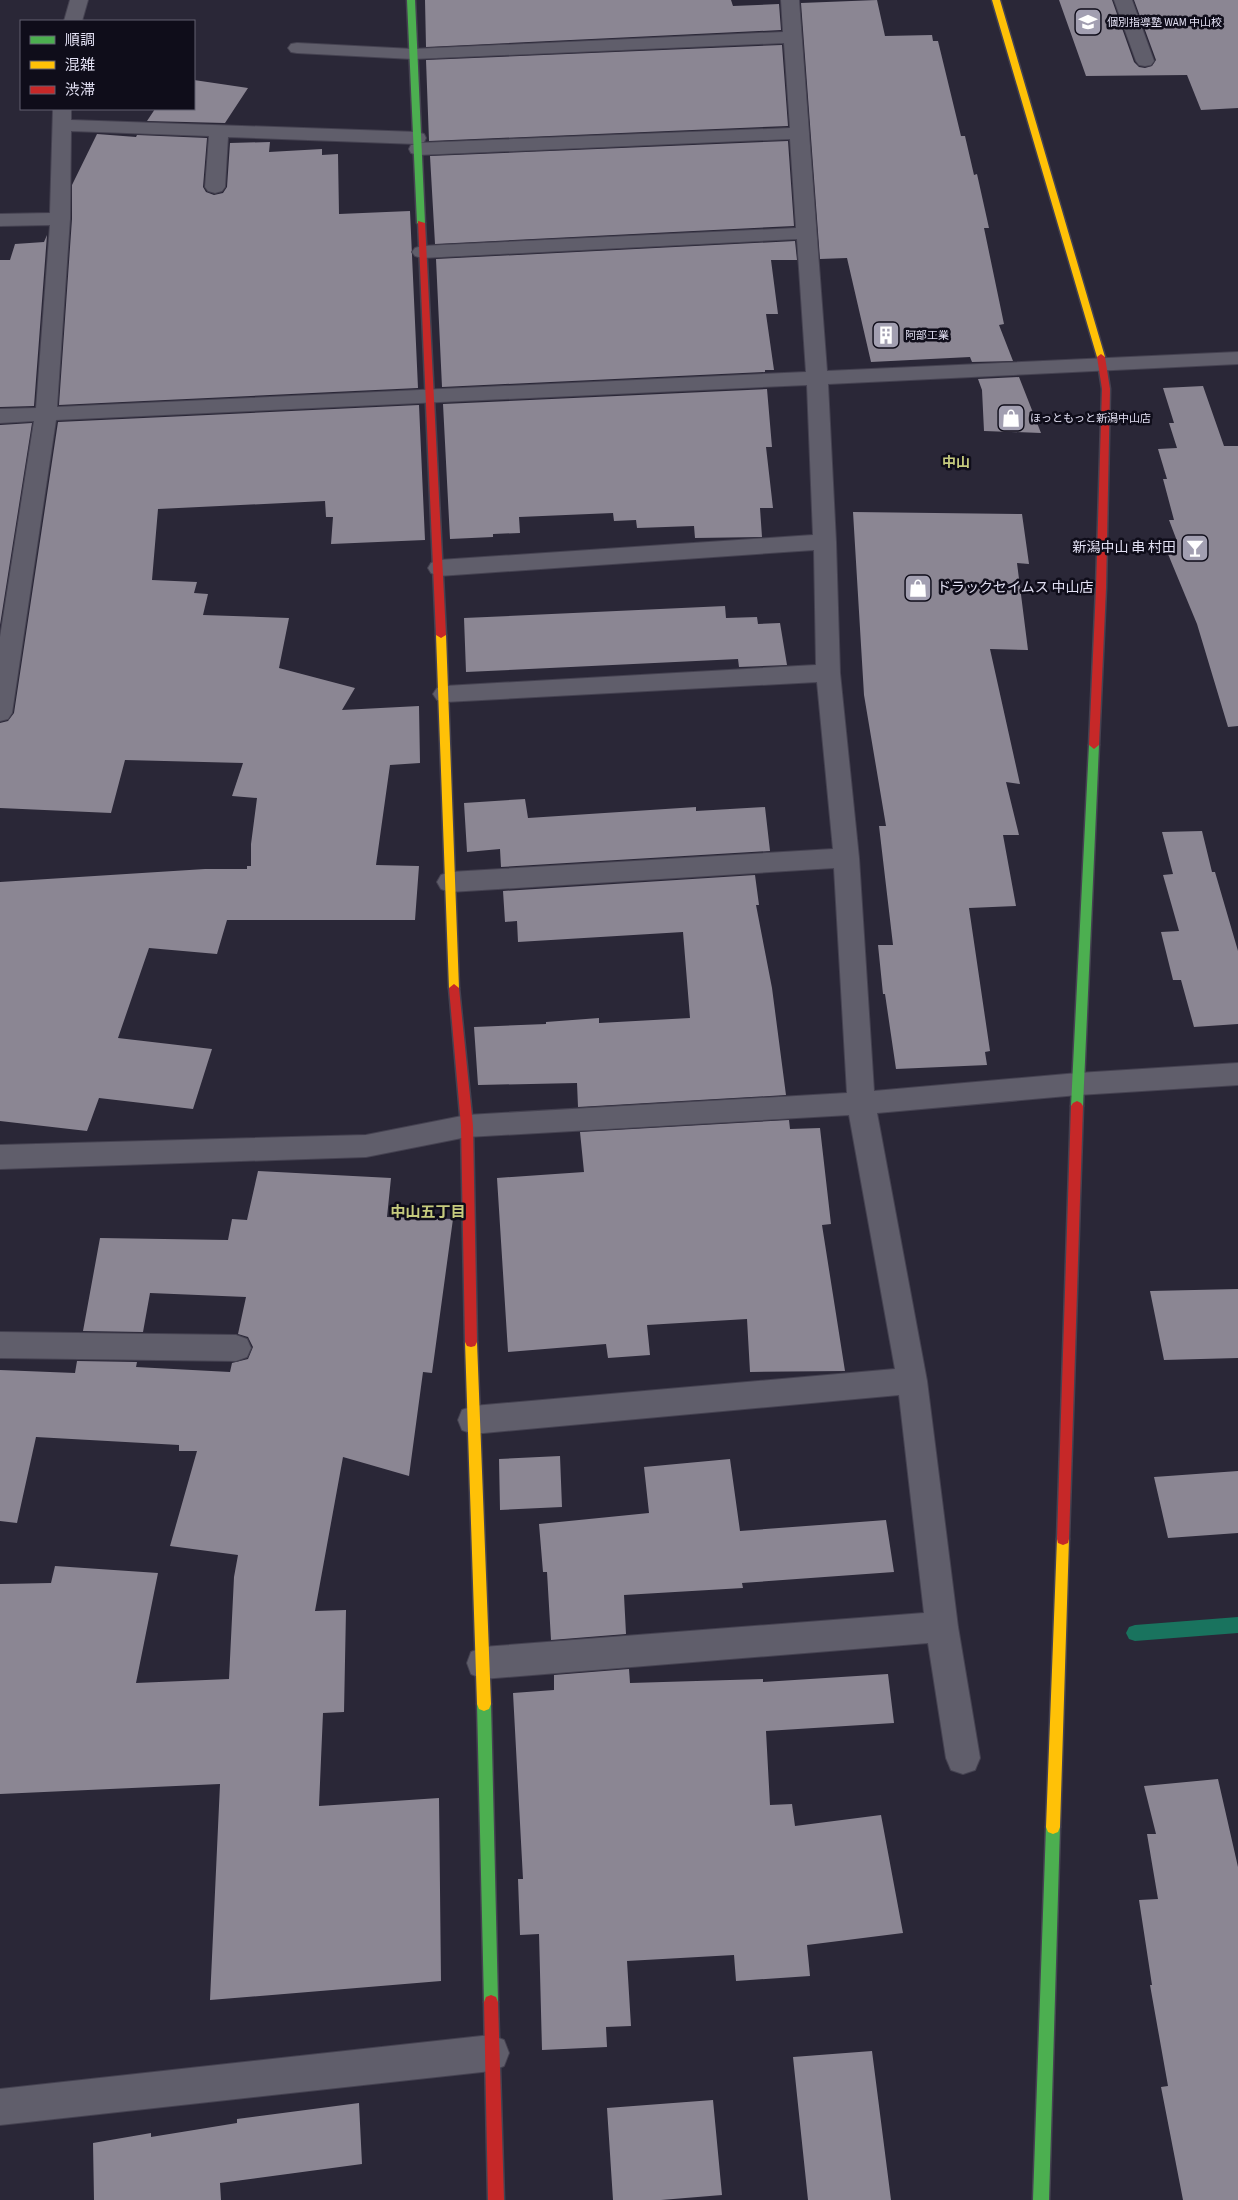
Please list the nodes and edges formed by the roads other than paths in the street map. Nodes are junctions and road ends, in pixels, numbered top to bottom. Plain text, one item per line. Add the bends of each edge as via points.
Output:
1 (79, 0) edge
2 (411, 0) edge
3 (790, 0) edge
4 (996, 0) edge
5 (1123, 0) edge
6 (74, 20) edge
7 (794, 37) junction
8 (297, 48) dead end
9 (413, 54) junction
10 (1145, 61) dead end
11 (62, 117) edge
12 (219, 131) junction
13 (800, 133) junction
14 (417, 144) junction
15 (215, 187) dead end
16 (60, 219) junction
17 (0, 220) edge
18 (808, 233) junction
19 (422, 252) junction
20 (1238, 358) edge
21 (1103, 365) junction
22 (817, 379) junction
23 (429, 396) junction
24 (46, 414) junction
25 (0, 416) edge
26 (825, 542) junction
27 (440, 568) junction
28 (5, 655) edge
29 (828, 673) junction
30 (445, 694) junction
31 (0, 713) edge
32 (846, 858) junction
33 (450, 882) junction
34 (1238, 1074) edge
35 (1078, 1084) junction
36 (861, 1103) junction
37 (466, 1126) junction
38 (0, 1157) edge
39 (0, 1346) edge
40 (236, 1348) dead end
41 (912, 1381) junction
42 (473, 1420) junction
43 (942, 1627) junction
44 (482, 1663) junction
45 (963, 1758) dead end
46 (491, 2053) junction
47 (0, 2106) edge
48 (496, 2200) edge
49 (1042, 2200) edge

1 - 6 street
2 - 9 street
3 - 7 street
4 - 21 street
5 - 10 street
7 - 9 street
7 - 13 street
8 - 9 street
9 - 14 street
11 - 12 street
11 - 16 street
12 - 14 street
12 - 15 street
13 - 14 street
13 - 18 street
14 - 19 street
16 - 17 street
16 - 24 street
18 - 19 street
18 - 22 street
19 - 23 street
20 - 21 street
21 - 22 street
21 - 35 street via 1106,389 1101,588
22 - 23 street
22 - 26 street
23 - 24 street
23 - 27 street
24 - 25 street
24 - 28 street
26 - 27 street
26 - 29 street
27 - 30 street
28 - 31 street
29 - 30 street
29 - 32 street
30 - 33 street
32 - 33 street
32 - 36 street
33 - 37 street via 455,1014
34 - 35 street
35 - 36 street
35 - 49 street
36 - 37 street
36 - 41 street
37 - 38 street via 366,1146
37 - 42 street
39 - 40 street
41 - 42 street
41 - 43 street
42 - 44 street
43 - 44 street
43 - 45 street
44 - 46 street
46 - 47 street
46 - 48 street

